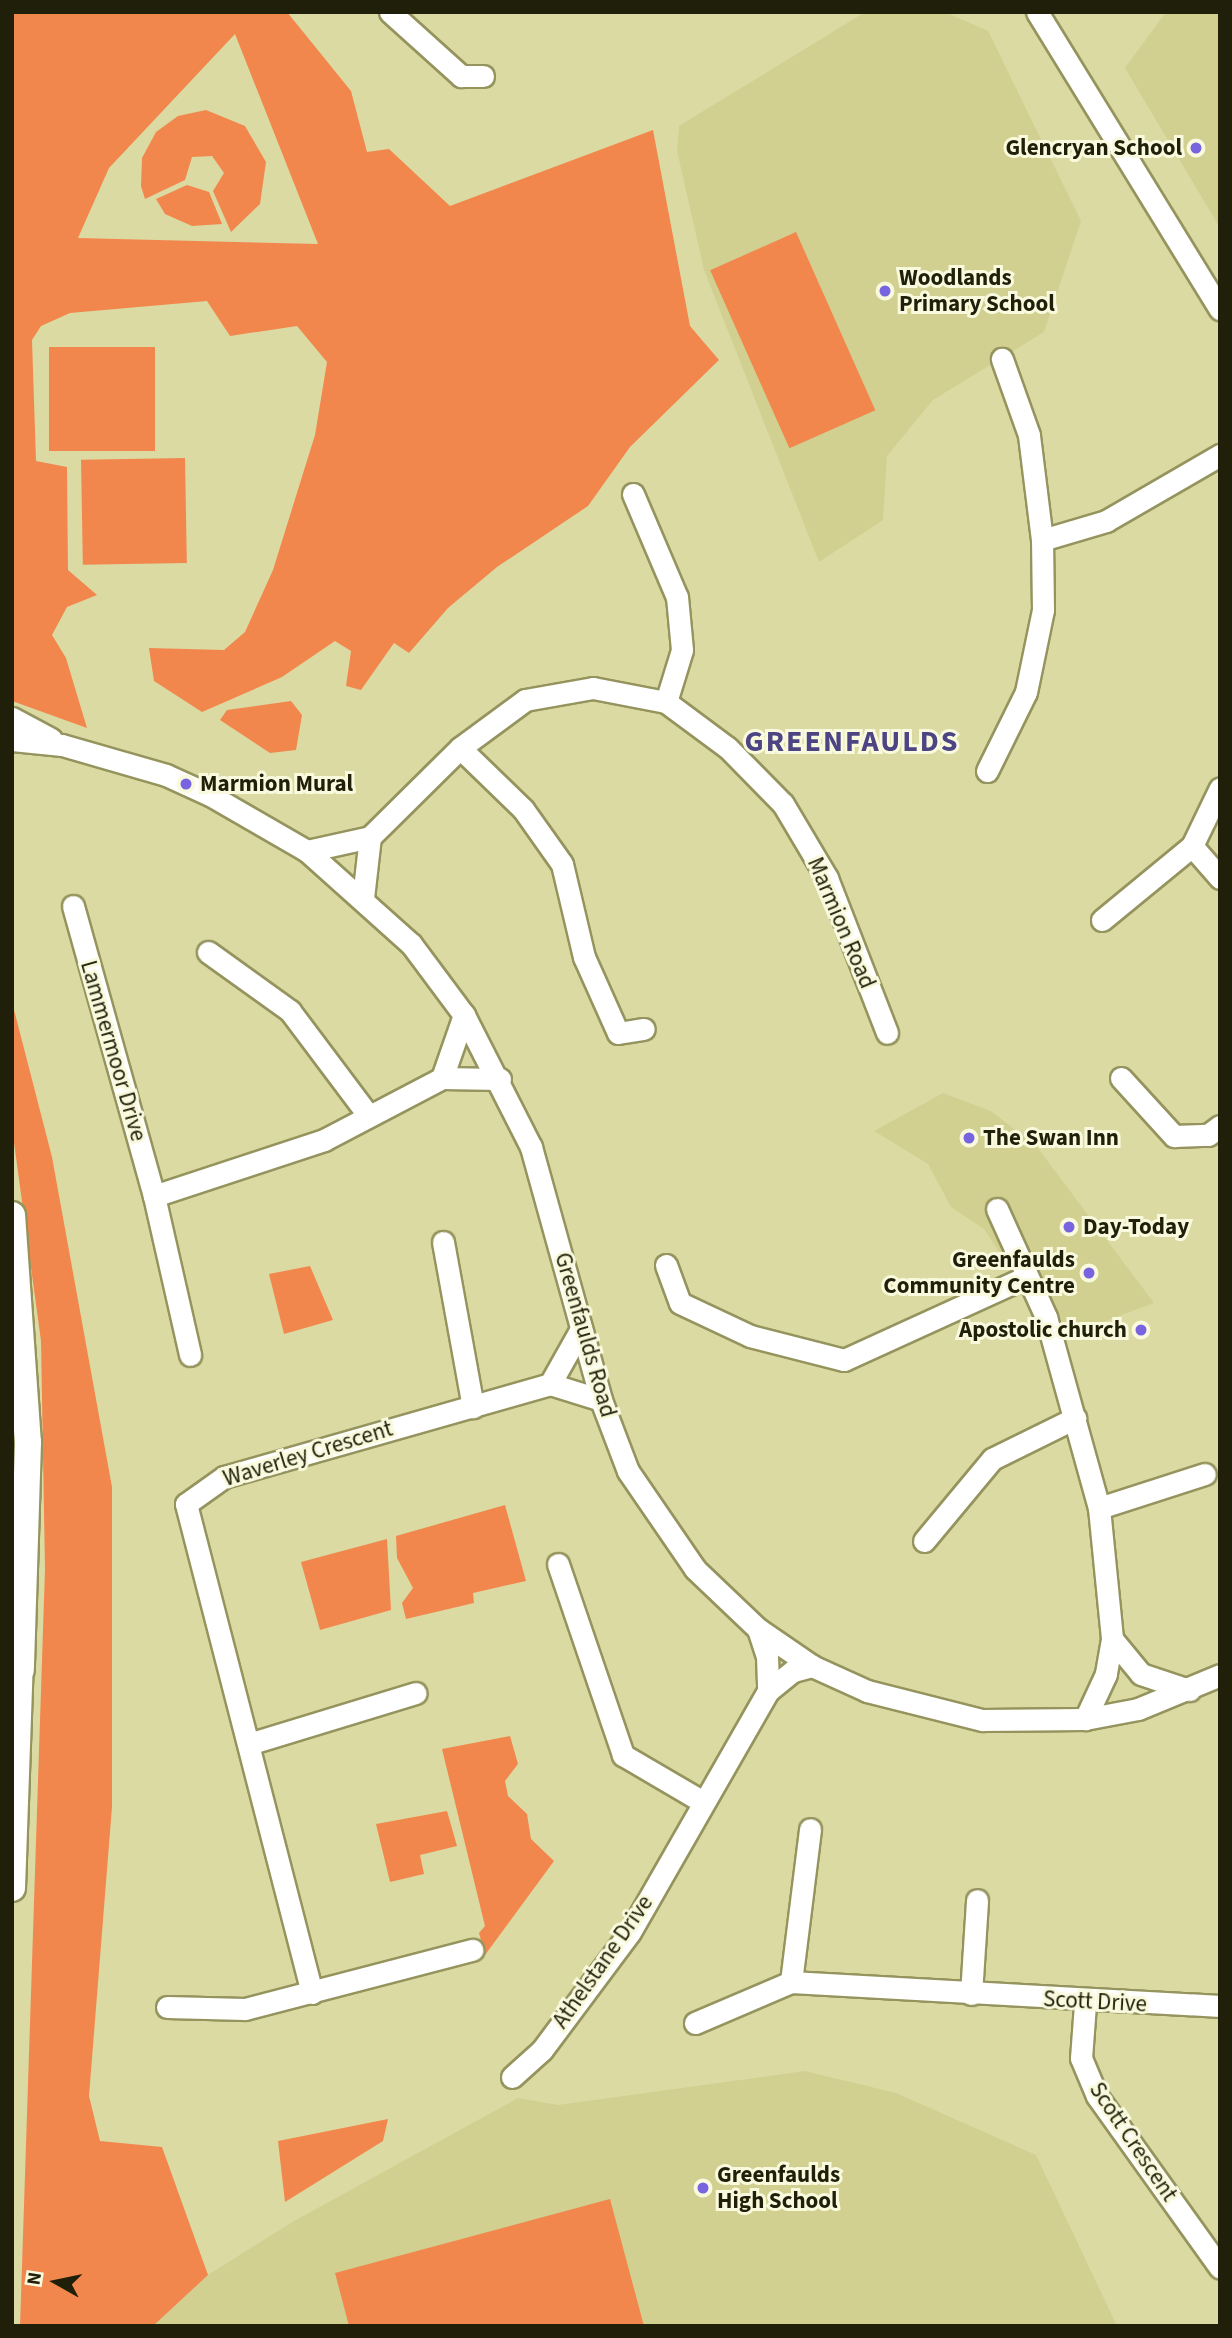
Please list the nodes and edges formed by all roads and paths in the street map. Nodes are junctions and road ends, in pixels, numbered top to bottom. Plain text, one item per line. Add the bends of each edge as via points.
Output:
1 (390, 12) edge
2 (1037, 12) edge
3 (484, 76) dead end
4 (1220, 309) edge
5 (1002, 359) dead end
6 (1220, 454) edge
7 (633, 494) dead end
8 (1042, 540) junction
9 (666, 702) junction
10 (12, 718) edge
11 (12, 740) edge
12 (62, 745) junction
13 (460, 748) junction
14 (987, 771) dead end
15 (1220, 788) edge
16 (370, 837) junction
17 (1192, 846) junction
18 (307, 851) junction
19 (1220, 878) edge
20 (363, 898) junction
21 (73, 905) dead end
22 (1102, 920) dead end
23 (208, 951) dead end
24 (464, 1015) junction
25 (645, 1029) dead end
26 (887, 1033) dead end
27 (442, 1078) junction
28 (1121, 1078) dead end
29 (500, 1079) junction
30 (368, 1115) junction
31 (1220, 1126) edge
32 (154, 1196) junction
33 (997, 1209) dead end
34 (12, 1216) edge
35 (443, 1242) dead end
36 (666, 1265) dead end
37 (1026, 1277) junction
38 (581, 1329) junction
39 (190, 1355) dead end
40 (550, 1384) junction
41 (601, 1400) junction
42 (474, 1407) junction
43 (1075, 1418) junction
44 (12, 1460) edge
45 (1205, 1474) dead end
46 (1099, 1508) junction
47 (924, 1541) dead end
48 (558, 1564) dead end
49 (758, 1629) junction
50 (1112, 1639) junction
51 (812, 1666) junction
52 (21, 1670) junction
53 (1220, 1675) edge
54 (1189, 1690) junction
55 (768, 1691) junction
56 (416, 1693) dead end
57 (1086, 1718) junction
58 (252, 1743) junction
59 (703, 1802) junction
60 (810, 1829) dead end
61 (12, 1888) edge
62 (977, 1900) dead end
63 (472, 1950) dead end
64 (791, 1982) junction
65 (312, 1993) junction
66 (971, 1994) junction
67 (1085, 2004) junction
68 (1220, 2006) edge
69 (167, 2007) dead end
70 (695, 2023) dead end
71 (512, 2077) dead end
72 (1220, 2268) edge

1 - 3 street via 461,76
2 - 4 street
5 - 8 street via 1029,435
6 - 8 street via 1107,521
7 - 9 street via 677,597 682,650
8 - 14 street via 1038,651 1007,737
9 - 13 street, Marmion Road via 593,688 525,700
9 - 26 street, Marmion Road via 728,748 783,804 827,878
10 - 12 street, Greenfaulds Road
11 - 12 street, Greenfaulds Road
12 - 18 street, Greenfaulds Road via 166,775
13 - 16 street, Marmion Road
13 - 25 street via 523,809 562,864 584,957 618,1033
15 - 17 street
16 - 18 street
16 - 20 street
17 - 19 street
17 - 22 street
18 - 20 street, Greenfaulds Road
20 - 24 street, Greenfaulds Road via 411,944
21 - 32 street, Lammermoor Drive
23 - 30 street via 290,1011
24 - 27 street
24 - 29 street, Greenfaulds Road
27 - 29 street
27 - 30 street
28 - 31 street via 1174,1136 1208,1135
29 - 38 street, Greenfaulds Road via 531,1147
30 - 32 street via 324,1140
32 - 39 street, Lammermoor Drive
33 - 37 street
34 - 52 main road via 29,1442
35 - 42 street
36 - 37 street via 680,1303 750,1336 844,1360
37 - 43 street via 1046,1317
38 - 40 street
38 - 41 street, Greenfaulds Road
40 - 41 street
40 - 42 street, Waverley Crescent
41 - 49 street, Greenfaulds Road via 628,1471 661,1528
42 - 58 street, Waverley Crescent via 224,1477 186,1504
43 - 46 street
43 - 47 street via 992,1458
44 - 52 main road
45 - 46 street
46 - 50 street
48 - 59 street via 623,1755
49 - 51 street, Greenfaulds Road
49 - 55 street via 767,1656
50 - 54 street via 1141,1674
50 - 57 street via 1106,1674
51 - 55 street, Athelstane Drive via 793,1671
51 - 57 street, Greenfaulds Road via 925,1711 982,1720
52 - 61 main road
53 - 54 street, Greenfaulds Road
54 - 57 street, Greenfaulds Road
55 - 59 street, Athelstane Drive
56 - 58 street
58 - 65 street, Waverley Crescent
59 - 71 street, Athelstane Drive via 630,1932 542,2050
60 - 64 street
62 - 66 street
63 - 65 street
64 - 66 street, Scott Drive
64 - 70 street, Scott Drive
65 - 69 street via 245,2008
66 - 67 street, Scott Drive
67 - 68 street, Scott Drive
67 - 72 street, Scott Crescent via 1081,2058 1097,2096

